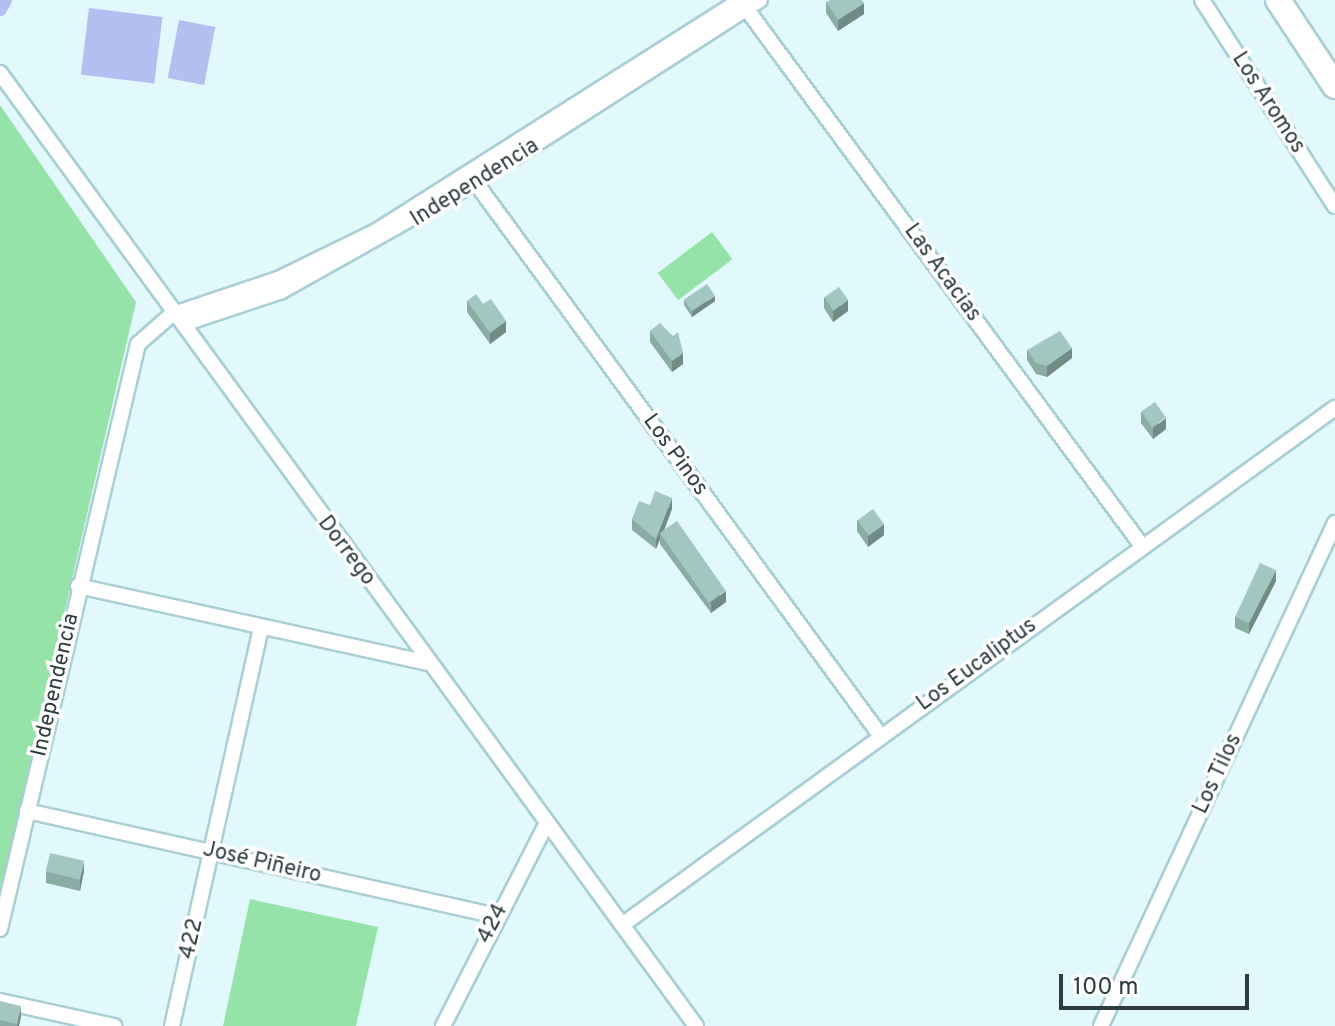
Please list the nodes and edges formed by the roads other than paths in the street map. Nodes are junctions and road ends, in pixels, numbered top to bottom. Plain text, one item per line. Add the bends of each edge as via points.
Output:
1 (1202, 0) edge
2 (1278, 0) edge
3 (747, 2) edge
4 (0, 73) edge
5 (1335, 86) edge
6 (473, 179) junction
7 (1335, 206) edge
8 (171, 315) junction
9 (1335, 408) edge
10 (1335, 523) edge
11 (1142, 546) junction
12 (78, 586) junction
13 (261, 628) junction
14 (429, 663) junction
15 (880, 735) junction
16 (27, 811) junction
17 (547, 823) junction
18 (212, 852) junction
19 (497, 916) junction
20 (622, 925) junction
21 (0, 929) edge
22 (0, 1001) edge
23 (114, 1026) edge
24 (172, 1026) edge
25 (443, 1026) edge
26 (696, 1026) edge
27 (1101, 1026) edge

1 - 7 street, Los Aromos
2 - 5 main road
3 - 6 street, Independencia
3 - 11 street, Las Acacias
4 - 8 street, Dorrego
6 - 8 street, Independencia via 282,291 192,321
6 - 15 street, Los Pinos
8 - 12 street, Independencia via 138,344 129,363
8 - 14 street, Dorrego
9 - 11 street, Los Eucaliptus
10 - 27 street, Los Tilos
11 - 15 street, Los Eucaliptus
12 - 13 street
12 - 16 street, Independencia
13 - 14 street
13 - 18 street, 422
14 - 17 street, Dorrego
15 - 20 street, Los Eucaliptus
16 - 18 street, José Piñeiro
16 - 21 street, Independencia
17 - 19 street, 424
17 - 20 street, Dorrego
18 - 19 street, José Piñeiro
18 - 24 street, 422
19 - 25 street, 424
20 - 26 street, Dorrego
22 - 23 street

